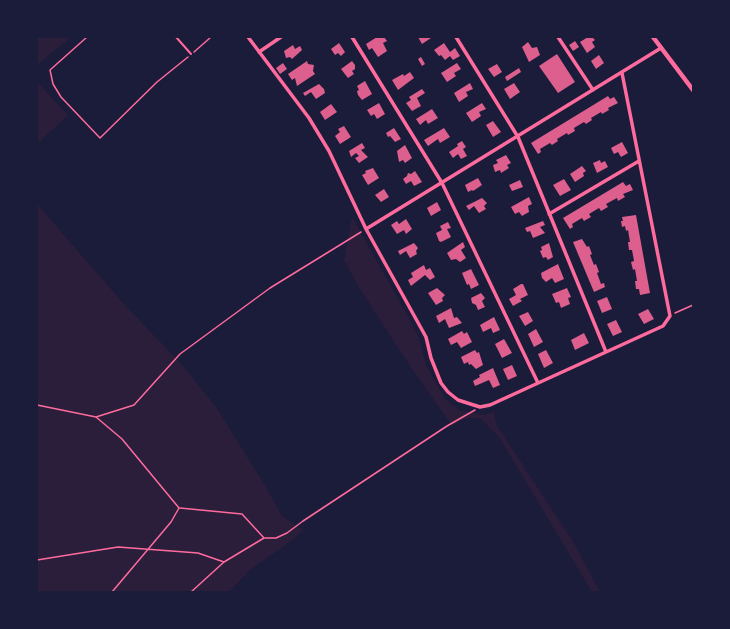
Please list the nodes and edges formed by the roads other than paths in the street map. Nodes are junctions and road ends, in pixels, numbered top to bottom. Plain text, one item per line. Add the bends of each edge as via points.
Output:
1 (176, 37) edge
2 (248, 37) edge
3 (281, 37) edge
4 (352, 37) edge
5 (456, 37) edge
6 (558, 37) edge
7 (653, 37) edge
8 (661, 48) junction
9 (259, 52) junction
10 (191, 54) road end
11 (622, 73) junction
12 (594, 90) junction
13 (693, 90) edge
14 (518, 136) junction
15 (639, 161) junction
16 (442, 183) junction
17 (549, 214) junction
18 (366, 229) junction
19 (606, 352) junction
20 (538, 383) junction

1 - 10 lane
2 - 9 street
3 - 9 street
4 - 16 street
5 - 14 street
6 - 12 street
7 - 8 street
8 - 11 street
8 - 13 street
9 - 18 street via 329,151
11 - 12 street
11 - 15 street
12 - 14 street
14 - 16 street
14 - 17 street
15 - 17 street
15 - 19 street via 670,316 663,326
16 - 18 street
16 - 20 street
17 - 19 street
18 - 20 street via 426,337 431,358 448,392 458,400 480,407
19 - 20 street

